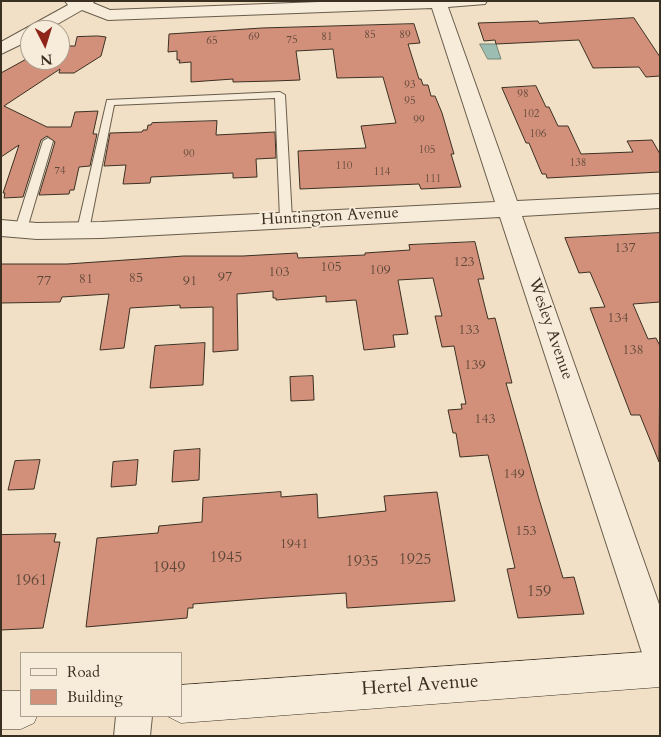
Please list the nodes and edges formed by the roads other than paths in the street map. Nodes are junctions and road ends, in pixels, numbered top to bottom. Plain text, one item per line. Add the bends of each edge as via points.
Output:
1 (479, 1) edge
2 (80, 2) edge
3 (438, 2) edge
4 (51, 20) edge
5 (20, 39) edge
6 (1, 49) edge
7 (48, 141) dead end
8 (660, 201) edge
9 (510, 210) junction
10 (286, 219) junction
11 (11, 229) edge
12 (84, 230) junction
13 (660, 656) edge
14 (660, 669) edge
15 (182, 704) edge
16 (1, 710) edge
17 (20, 710) edge
18 (134, 717) edge
19 (132, 736) edge

1 - 3 street
2 - 3 street via 108,15
2 - 4 street
3 - 9 street, Wesley Avenue
5 - 6 street
7 - 11 lane
8 - 9 street, Huntington Avenue
9 - 10 street, Huntington Avenue
9 - 13 street, Wesley Avenue
10 - 12 street, Huntington Avenue
10 - 12 lane via 280,95 110,102
11 - 12 street, Huntington Avenue
14 - 15 street, Hertel Avenue
16 - 17 street
18 - 19 street

